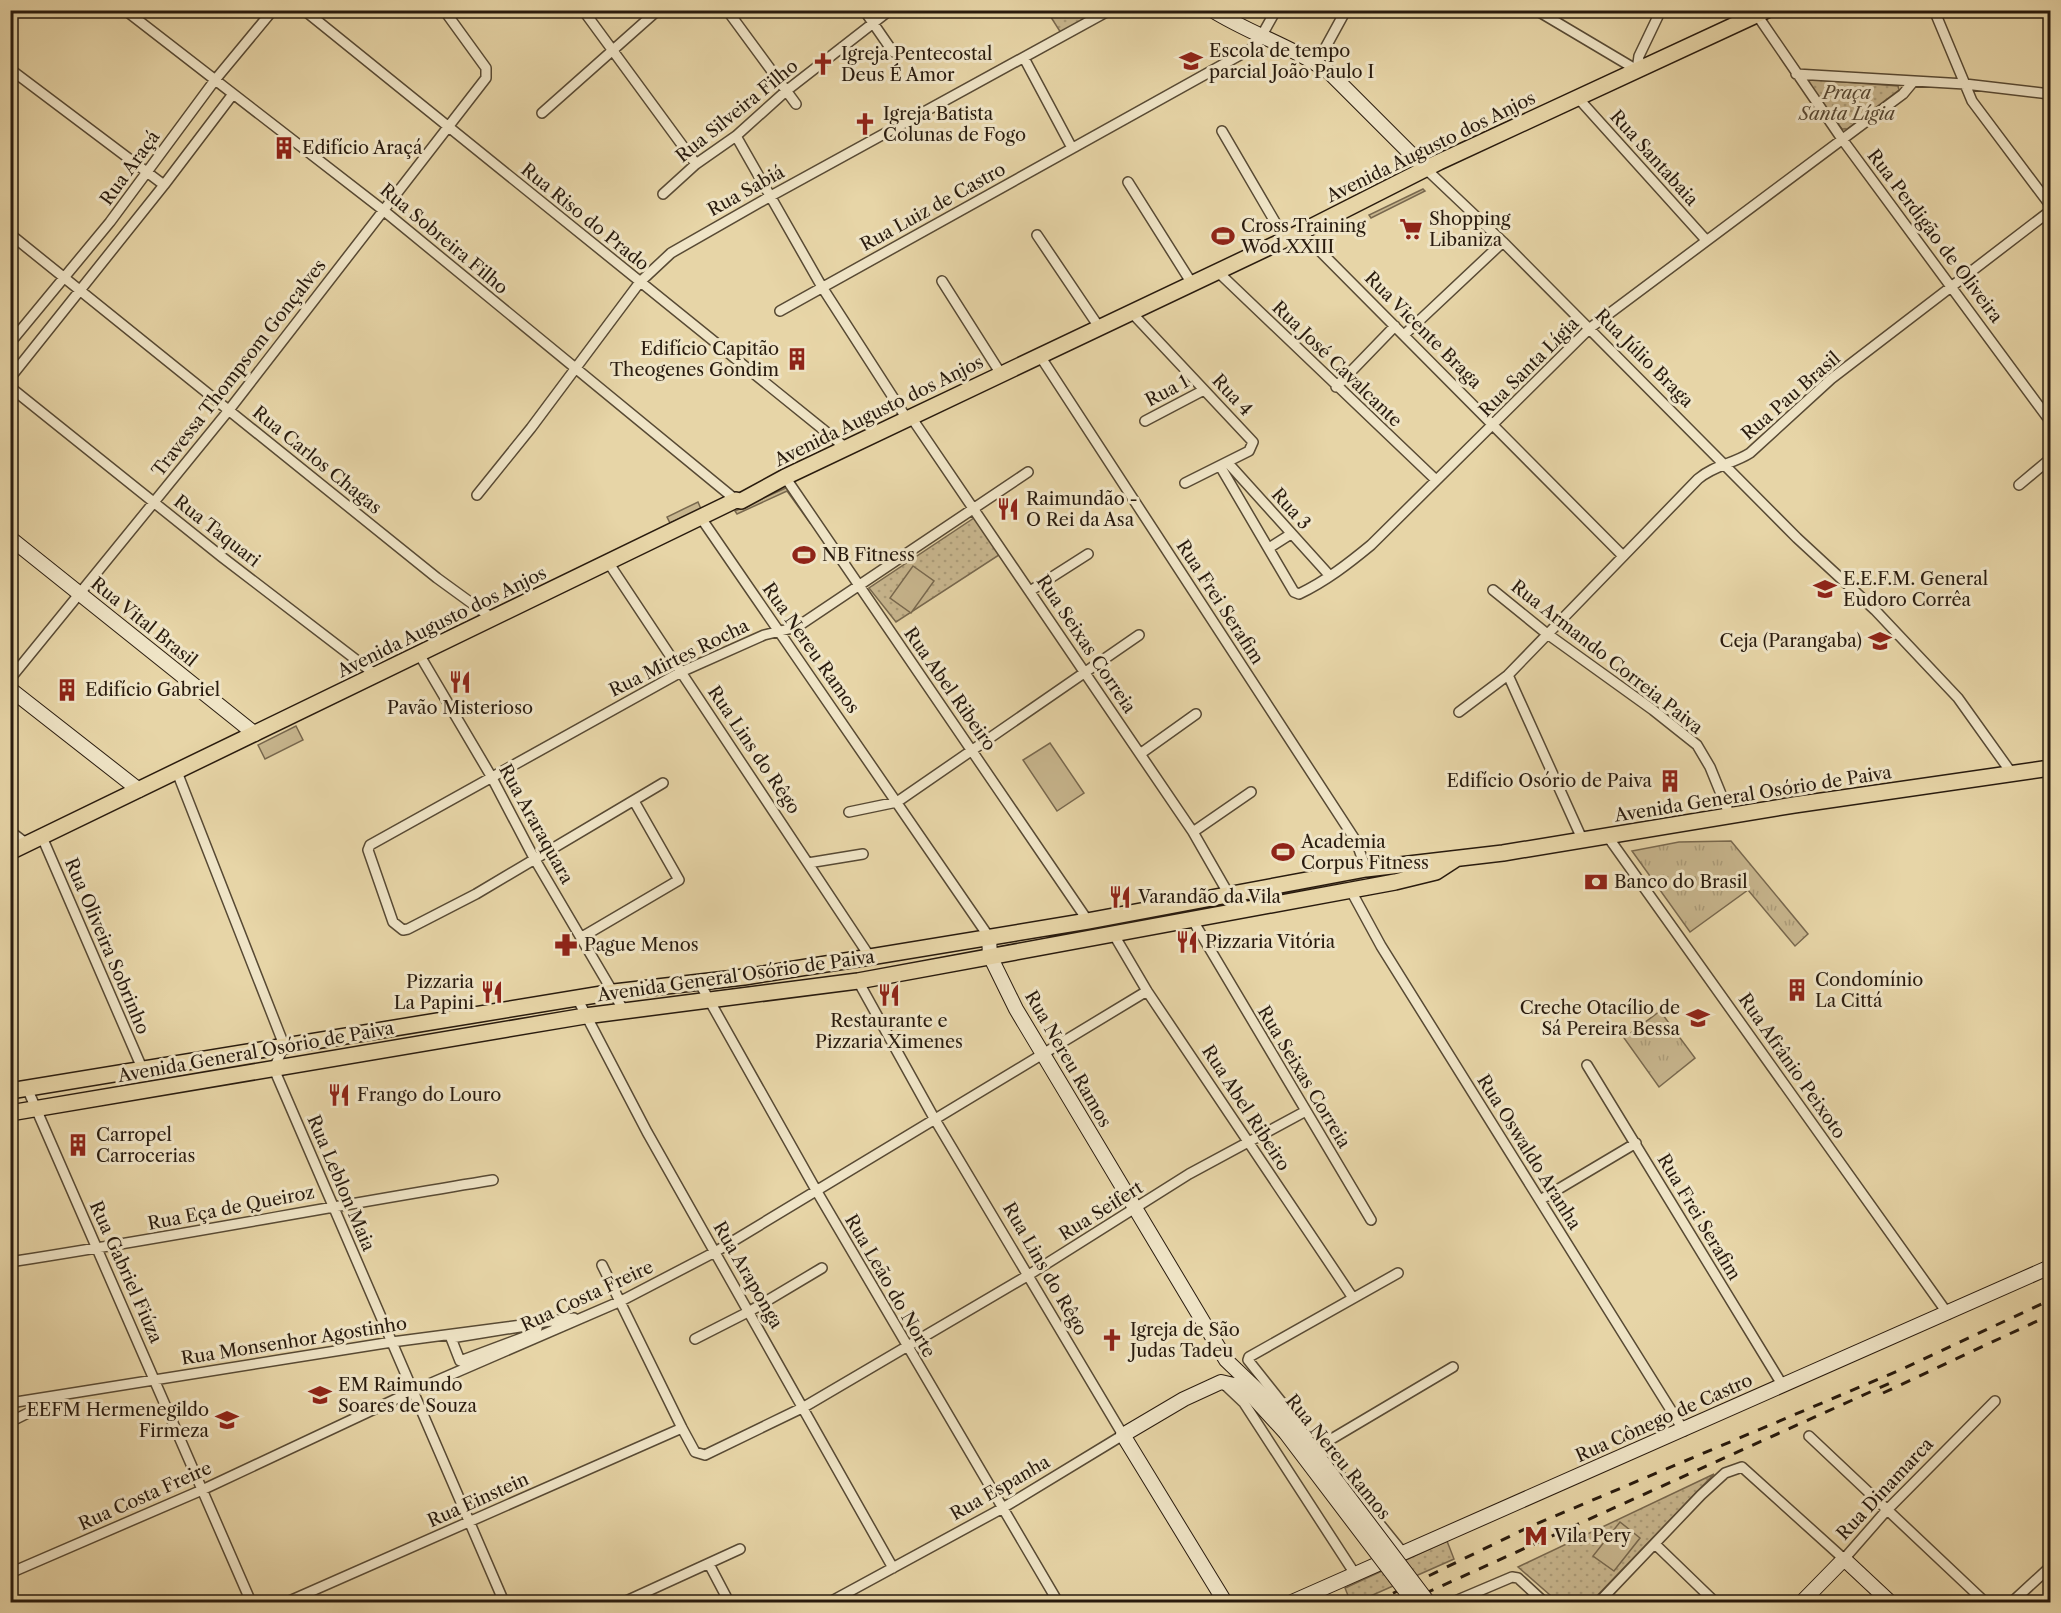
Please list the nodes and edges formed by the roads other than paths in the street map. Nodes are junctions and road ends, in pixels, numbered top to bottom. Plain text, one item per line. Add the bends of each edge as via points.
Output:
1 (125, 10) edge
2 (273, 10) edge
3 (304, 10) edge
4 (444, 10) edge
5 (583, 10) edge
6 (658, 10) edge
7 (728, 10) edge
8 (864, 10) edge
9 (890, 10) edge
10 (1110, 10) edge
11 (1212, 10) edge
12 (1276, 10) edge
13 (1346, 10) edge
14 (1536, 10) edge
15 (1661, 10) edge
16 (1934, 10) edge
17 (1760, 12) edge
18 (873, 24) junction
19 (1261, 38) junction
20 (611, 50) junction
21 (893, 52) dead end
22 (1024, 58) junction
23 (1317, 63) junction
24 (10, 69) edge
25 (1637, 70) junction
26 (1796, 74) junction
27 (215, 80) junction
28 (1913, 82) junction
29 (1965, 84) junction
30 (786, 91) junction
31 (233, 94) junction
32 (2050, 94) edge
33 (1578, 98) junction
34 (796, 104) dead end
35 (542, 113) dead end
36 (448, 127) junction
37 (1222, 131) dead end
38 (736, 136) junction
39 (1842, 139) junction
40 (1072, 148) junction
41 (696, 164) junction
42 (1426, 169) junction
43 (148, 172) junction
44 (1128, 182) dead end
45 (164, 185) junction
46 (663, 194) dead end
47 (769, 197) junction
48 (2050, 205) edge
49 (383, 210) junction
50 (2050, 211) edge
51 (1301, 232) junction
52 (10, 234) edge
53 (1037, 235) dead end
54 (1285, 239) junction
55 (1706, 240) junction
56 (1503, 242) junction
57 (1217, 271) junction
58 (65, 278) junction
59 (942, 281) dead end
60 (640, 282) junction
61 (1191, 282) junction
62 (1952, 286) junction
63 (822, 287) junction
64 (80, 291) junction
65 (780, 311) dead end
66 (1131, 312) junction
67 (1395, 326) junction
68 (1099, 327) junction
69 (1590, 328) junction
70 (1404, 335) junction
71 (10, 343) edge
72 (1040, 356) junction
73 (574, 369) junction
74 (1001, 374) junction
75 (10, 378) edge
76 (10, 387) edge
77 (1336, 387) junction
78 (1204, 390) junction
79 (229, 410) junction
80 (909, 418) junction
81 (1145, 421) dead end
82 (2050, 421) edge
83 (1495, 424) junction
84 (846, 448) junction
85 (2050, 459) edge
86 (1724, 463) junction
87 (1224, 465) junction
88 (1028, 472) dead end
89 (785, 477) junction
90 (1436, 480) junction
91 (1185, 483) dead end
92 (2019, 485) dead end
93 (477, 495) dead end
94 (736, 500) junction
95 (154, 502) junction
96 (975, 508) junction
97 (700, 518) junction
98 (1292, 534) junction
99 (10, 538) edge
100 (1269, 548) junction
101 (1088, 554) dead end
102 (1622, 555) junction
103 (609, 562) junction
104 (1330, 576) junction
105 (859, 586) junction
106 (1493, 590) dead end
107 (1030, 591) junction
108 (81, 593) junction
109 (492, 618) junction
110 (781, 633) junction
111 (1546, 633) junction
112 (1139, 635) dead end
113 (419, 654) junction
114 (1084, 671) junction
115 (681, 672) junction
116 (376, 675) junction
117 (1508, 675) junction
118 (10, 679) edge
119 (10, 688) edge
120 (1459, 712) dead end
121 (1196, 714) dead end
122 (255, 734) junction
123 (972, 748) junction
124 (1140, 754) junction
125 (2050, 768) edge
126 (177, 772) junction
127 (2013, 775) junction
128 (491, 776) junction
129 (663, 783) dead end
130 (139, 790) junction
131 (1251, 792) dead end
132 (634, 801) junction
133 (897, 802) junction
134 (849, 812) dead end
135 (1730, 816) junction
136 (10, 831) edge
137 (1193, 832) junction
138 (42, 837) junction
139 (1608, 837) junction
140 (1583, 841) junction
141 (27, 844) junction
142 (10, 852) edge
143 (863, 854) dead end
144 (1461, 856) junction
145 (534, 858) junction
146 (808, 863) junction
147 (1366, 869) junction
148 (1350, 889) junction
149 (1228, 893) junction
150 (1192, 919) junction
151 (1088, 921) junction
152 (1114, 935) junction
153 (582, 937) junction
154 (989, 937) junction
155 (990, 956) junction
156 (870, 957) junction
157 (858, 981) junction
158 (699, 982) junction
159 (614, 992) junction
160 (1147, 992) junction
161 (577, 998) junction
162 (710, 1001) junction
163 (624, 1011) junction
164 (491, 1012) junction
165 (585, 1016) junction
166 (496, 1031) junction
167 (284, 1045) junction
168 (1043, 1053) junction
169 (1587, 1065) dead end
170 (142, 1068) junction
171 (274, 1069) junction
172 (27, 1088) junction
173 (10, 1091) edge
174 (36, 1109) junction
175 (1304, 1112) junction
176 (10, 1113) edge
177 (934, 1118) junction
178 (1248, 1141) junction
179 (1635, 1143) junction
180 (493, 1180) dead end
181 (816, 1190) junction
182 (1540, 1200) junction
183 (332, 1205) junction
184 (1136, 1210) junction
185 (1371, 1220) dead end
186 (98, 1248) junction
187 (715, 1252) junction
188 (10, 1262) edge
189 (602, 1265) dead end
190 (2050, 1267) edge
191 (822, 1268) dead end
192 (1398, 1274) dead end
193 (1027, 1276) junction
194 (1353, 1298) junction
195 (621, 1301) junction
196 (750, 1311) junction
197 (1948, 1314) junction
198 (583, 1317) junction
199 (450, 1338) joint
200 (695, 1339) dead end
201 (392, 1342) junction
202 (907, 1347) junction
203 (1226, 1360) junction
204 (1453, 1367) dead end
205 (155, 1380) junction
206 (1221, 1382) junction
207 (1783, 1386) junction
208 (413, 1391) junction
209 (60, 1398) junction
210 (1184, 1399) junction
211 (1995, 1401) dead end
212 (10, 1403) edge
213 (804, 1407) junction
214 (10, 1422) edge
215 (682, 1428) junction
216 (1290, 1429) junction
217 (1683, 1431) junction
218 (1123, 1435) junction
219 (1809, 1436) dead end
220 (1318, 1447) junction
221 (202, 1490) junction
222 (1001, 1509) junction
223 (1886, 1510) junction
224 (469, 1521) junction
225 (1656, 1545) junction
226 (741, 1549) dead end
227 (1404, 1554) junction
228 (1844, 1558) junction
229 (709, 1564) junction
230 (2050, 1567) edge
231 (892, 1568) junction
232 (10, 1573) edge
233 (1355, 1574) junction
234 (251, 1602) edge
235 (287, 1602) edge
236 (504, 1602) edge
237 (624, 1602) edge
238 (729, 1602) edge
239 (830, 1602) edge
240 (1058, 1602) edge
241 (1225, 1602) edge
242 (1292, 1602) edge
243 (1414, 1602) edge
244 (1428, 1602) edge
245 (1454, 1602) edge
246 (1544, 1602) edge
247 (1599, 1602) edge
248 (1715, 1602) edge
249 (1802, 1602) edge
250 (1890, 1602) edge
251 (1985, 1602) edge
252 (2012, 1602) edge

1 - 27 street, Rua Sobreira Filho
2 - 27 street, Rua Araçá
3 - 36 street, Rua Riso do Prado
4 - 36 street, Travessa Thompsom Gonçalves via 488,74
5 - 20 street
6 - 20 street
7 - 30 street
8 - 18 street
9 - 18 street, Rua Silveira Filho
10 - 22 street, Rua Sabiá
11 - 19 street, Rua Júlio Braga
12 - 19 street, Rua Luiz de Castro
13 - 23 street
14 - 25 street
15 - 25 street via 1639,56
16 - 29 street
17 - 25 main road, Avenida Augusto dos Anjos
17 - 26 street, Rua Perdigão de Oliveira
18 - 21 street
18 - 30 street, Rua Silveira Filho
19 - 23 street, Rua Júlio Braga
19 - 40 street, Rua Luiz de Castro via 1249,50
20 - 35 street
20 - 41 street
22 - 40 street
22 - 47 street, Rua Sabiá
23 - 42 street, Rua Júlio Braga
24 - 43 street
25 - 33 main road, Avenida Augusto dos Anjos
26 - 28 street
26 - 39 street, Rua Perdigão de Oliveira
27 - 31 street, Rua Sobreira Filho
27 - 43 street, Rua Araçá
28 - 29 street
28 - 39 street, Rua Santa Lígia via 1903,94
29 - 32 street
29 - 48 street via 1972,101
30 - 34 street
30 - 38 street, Rua Silveira Filho
31 - 45 street, Rua Araçá
31 - 49 street, Rua Sobreira Filho
33 - 42 main road, Avenida Augusto dos Anjos
33 - 55 street, Rua Santabaia
36 - 49 street, Travessa Thompsom Gonçalves
36 - 60 street, Rua Riso do Prado
37 - 54 street
38 - 41 street, Rua Silveira Filho
38 - 47 street, Rua Seixas Correia
39 - 55 street, Rua Santa Lígia
39 - 62 street, Rua Perdigão de Oliveira
40 - 63 street, Rua Luiz de Castro
41 - 46 street, Rua Silveira Filho
42 - 51 main road, Avenida Augusto dos Anjos
42 - 56 street, Rua Júlio Braga
43 - 45 street
43 - 58 street, Rua Araçá
44 - 61 street
45 - 64 street, Rua Araçá
47 - 60 street, Rua Sabiá via 671,253
47 - 63 street, Rua Seixas Correia
49 - 73 street, Rua Sobreira Filho
49 - 79 street, Travessa Thompsom Gonçalves
50 - 62 street, Rua Pau Brasil
51 - 54 main road, Avenida Augusto dos Anjos
51 - 67 street, Rua Vicente Braga
52 - 58 street, Rua Carlos Chagas
53 - 68 street
54 - 57 main road, Avenida Augusto dos Anjos
55 - 69 street, Rua Santa Lígia
56 - 69 street, Rua Júlio Braga
56 - 70 street
57 - 61 main road, Avenida Augusto dos Anjos
57 - 77 street, Rua José Cavalcante
58 - 64 street, Rua Carlos Chagas
58 - 71 street, Rua Araçá
59 - 74 street
60 - 73 street, Rua Sabiá
60 - 84 street, Rua Riso do Prado
61 - 66 main road, Avenida Augusto dos Anjos
62 - 82 street, Rua Perdigão de Oliveira
62 - 86 street, Rua Pau Brasil via 1831,379 1750,453 1738,461
63 - 65 street, Rua Luiz de Castro
63 - 80 street, Rua Seixas Correia
64 - 75 street, Rua Araçá
64 - 79 street, Rua Carlos Chagas
66 - 68 main road, Avenida Augusto dos Anjos
66 - 78 street, Rua 4
67 - 70 street, Rua Vicente Braga
67 - 77 street
68 - 72 main road, Avenida Augusto dos Anjos
69 - 83 street, Rua Santa Lígia
69 - 86 street, Rua Júlio Braga
70 - 83 street, Rua Vicente Braga
72 - 74 main road, Avenida Augusto dos Anjos
72 - 147 street, Rua Frei Serafim via 1356,841
73 - 93 street, Rua Sabiá
73 - 94 street, Rua Sobreira Filho
74 - 80 main road, Avenida Augusto dos Anjos
76 - 95 street, Rua Taquari
77 - 90 street, Rua José Cavalcante
78 - 81 street, Rua 1
78 - 87 street, Rua 4 via 1253,442 1249,451
79 - 95 street, Travessa Thompsom Gonçalves
79 - 109 street, Rua Carlos Chagas
80 - 84 main road, Avenida Augusto dos Anjos
80 - 96 street, Rua Seixas Correia
83 - 90 street, Rua Santa Lígia
83 - 102 street, Rua Vicente Braga
84 - 89 main road, Avenida Augusto dos Anjos
85 - 92 street
86 - 102 street, Rua Pau Brasil via 1698,480
86 - 127 street, Rua Júlio Braga via 1875,610 1958,698
87 - 91 street, Rua 4
87 - 98 street, Rua 3
87 - 100 street, Rua Santa Lígia
88 - 96 street, Rua Mirtes Rocha
89 - 94 main road, Avenida Augusto dos Anjos via 741,501
89 - 105 street, Rua Abel Ribeiro
90 - 104 street, Rua Santa Lígia via 1371,545
94 - 97 main road, Avenida Augusto dos Anjos
95 - 108 street, Travessa Thompsom Gonçalves
95 - 116 street, Rua Taquari
96 - 105 street, Rua Mirtes Rocha
96 - 107 street, Rua Seixas Correia
97 - 103 main road, Avenida Augusto dos Anjos
97 - 110 street, Rua Nereu Ramos
98 - 100 street
98 - 104 street, Rua 3
99 - 108 street, Rua Vital Brasil
100 - 104 street, Rua Santa Lígia via 1296,594
101 - 107 street
102 - 111 street, Rua Pau Brasil
103 - 109 main road, Avenida Augusto dos Anjos
103 - 115 street, Rua Lins do Rêgo
105 - 110 street, Rua Mirtes Rocha via 797,627
105 - 123 street, Rua Abel Ribeiro
106 - 111 street, Rua Armando Correia Paiva
107 - 114 street, Rua Seixas Correia
108 - 118 street, Travessa Thompsom Gonçalves
108 - 122 street, Rua Vital Brasil
109 - 113 main road, Avenida Augusto dos Anjos
110 - 115 street, Rua Mirtes Rocha via 764,635
110 - 133 street, Rua Nereu Ramos
111 - 117 street, Rua Pau Brasil
111 - 135 street, Rua Armando Correia Paiva via 1697,745
112 - 114 street
113 - 116 main road, Avenida Augusto dos Anjos
113 - 128 street, Rua Araraquara
114 - 123 street
114 - 124 street, Rua Seixas Correia
115 - 128 street, Rua Mirtes Rocha
115 - 146 street, Rua Lins do Rêgo
116 - 122 main road, Avenida Augusto dos Anjos
117 - 120 street, Rua Pau Brasil
117 - 140 street
119 - 130 street
121 - 124 street
122 - 126 main road, Avenida Augusto dos Anjos
123 - 133 street
123 - 151 street, Rua Abel Ribeiro
124 - 137 street, Rua Seixas Correia
125 - 127 main road, Avenida General Osório de Paiva
126 - 130 main road, Avenida Augusto dos Anjos
126 - 167 street
127 - 135 main road, Avenida General Osório de Paiva
128 - 145 street, Rua Araraquara
128 - 145 street, Rua Mirtes Rocha via 368,848 393,922 405,930 476,894
129 - 132 street
130 - 138 main road, Avenida Augusto dos Anjos
131 - 137 street
132 - 145 street
132 - 153 street via 679,880
133 - 134 street
133 - 154 street, Rua Nereu Ramos
135 - 139 main road, Avenida General Osório de Paiva
136 - 141 street
137 - 149 street, Rua Seixas Correia
138 - 141 main road, Avenida Augusto dos Anjos
138 - 170 street, Rua Oliveira Sobrinho
139 - 140 main road, Avenida General Osório de Paiva
139 - 197 street, Rua Afrânio Peixoto
140 - 144 main road, Avenida General Osório de Paiva via 1503,854
141 - 142 main road, Avenida Augusto dos Anjos
143 - 146 street
144 - 147 main road, Avenida General Osório de Paiva
144 - 148 main road, Avenida General Osório de Paiva via 1436,872
145 - 153 street, Rua Araraquara
146 - 156 street, Rua Lins do Rêgo
147 - 149 main road, Avenida General Osório de Paiva
148 - 150 main road, Avenida General Osório de Paiva
148 - 182 street, Rua Oswaldo Aranha via 1381,946
149 - 151 main road, Avenida General Osório de Paiva
150 - 152 main road, Avenida General Osório de Paiva
150 - 175 street, Rua Seixas Correia
151 - 154 main road, Avenida General Osório de Paiva
152 - 155 main road, Avenida General Osório de Paiva
152 - 160 street, Rua Abel Ribeiro
153 - 159 street, Rua Araraquara
154 - 155 street, Rua Nereu Ramos
154 - 156 main road, Avenida General Osório de Paiva
155 - 157 main road, Avenida General Osório de Paiva
155 - 168 street, Rua Nereu Ramos
156 - 158 main road, Avenida General Osório de Paiva
157 - 162 main road, Avenida General Osório de Paiva
157 - 177 street, Rua Lins do Rêgo
158 - 159 main road, Avenida General Osório de Paiva
158 - 162 street, Rua Leão do Norte
159 - 161 main road, Avenida General Osório de Paiva
159 - 163 street, Rua Araraquara
160 - 168 street, Rua Costa Freire
160 - 178 street, Rua Abel Ribeiro
161 - 164 main road, Avenida General Osório de Paiva
161 - 165 street, Rua Araponga
162 - 163 main road, Avenida General Osório de Paiva
162 - 181 street, Rua Leão do Norte
163 - 165 main road, Avenida General Osório de Paiva
164 - 166 main road
164 - 167 main road, Avenida General Osório de Paiva
165 - 166 main road, Avenida General Osório de Paiva
165 - 187 street, Rua Araponga
166 - 171 main road, Avenida General Osório de Paiva
167 - 170 main road, Avenida General Osório de Paiva
167 - 171 street
168 - 177 street, Rua Costa Freire
168 - 184 street, Rua Nereu Ramos
169 - 179 street, Rua Frei Serafim
170 - 172 main road, Avenida General Osório de Paiva
171 - 174 main road, Avenida General Osório de Paiva
171 - 183 street, Rua Leblon Maia
172 - 173 main road, Avenida General Osório de Paiva
172 - 174 street, Rua Gabriel Fiúza
174 - 176 main road, Avenida General Osório de Paiva
174 - 186 street, Rua Gabriel Fiúza
175 - 178 street, Rua Seifert
175 - 185 street, Rua Seixas Correia
177 - 181 street, Rua Costa Freire
177 - 193 street, Rua Lins do Rêgo
178 - 184 street, Rua Seifert
178 - 194 street, Rua Abel Ribeiro
179 - 182 street
179 - 207 street, Rua Frei Serafim
180 - 183 street, Rua Eça de Queiroz
181 - 187 street, Rua Costa Freire
181 - 202 street, Rua Leão do Norte
182 - 217 street, Rua Oswaldo Aranha
183 - 186 street, Rua Eça de Queiroz
183 - 201 street, Rua Leblon Maia
184 - 193 street, Rua Seifert
184 - 203 street, Rua Nereu Ramos
186 - 188 street, Rua Eça de Queiroz
186 - 205 street, Rua Gabriel Fiúza
187 - 195 street, Rua Costa Freire
187 - 196 street, Rua Araponga
189 - 195 street
190 - 197 street, Rua Cônego de Castro
191 - 196 street
192 - 194 street
193 - 202 street, Rua Seifert
193 - 218 street, Rua Lins do Rêgo
194 - 220 street, Rua Nereu Ramos via 1251,1354 1248,1360
195 - 198 street, Rua Costa Freire
195 - 215 street
196 - 200 street
196 - 213 street, Rua Araponga
197 - 207 street, Rua Cônego de Castro
198 - 201 street, Rua Monsenhor Agostinho
198 - 208 street, Rua Costa Freire
199 - 199 street via 460,1360 535,1333 537,1328 532,1325
201 - 205 street, Rua Monsenhor Agostinho
201 - 208 street, Rua Leblon Maia
202 - 213 street, Rua Seifert
202 - 222 street, Rua Leão do Norte
203 - 210 street, Rua Espanha via 1222,1372
203 - 216 street, Rua Nereu Ramos
204 - 220 street
205 - 209 street, Rua Monsenhor Agostinho
205 - 221 street, Rua Gabriel Fiúza
206 - 210 street, Rua Espanha
206 - 216 street, Rua Nereu Ramos via 1238,1386
206 - 233 street via 1244,1403
207 - 217 street, Rua Cônego de Castro
208 - 221 street, Rua Costa Freire
208 - 224 street, Rua Leblon Maia
209 - 212 street, Rua Monsenhor Agostinho
209 - 214 street
210 - 218 street, Rua Espanha
211 - 223 street, Rua Dinamarca
213 - 215 street, Rua Seifert via 705,1455 695,1452
213 - 231 street, Rua Araponga
215 - 224 street, Rua Einstein
216 - 243 street, Rua Nereu Ramos, bridge
216 - 244 street, Rua Nereu Ramos, bridge
217 - 227 street, Rua Cônego de Castro
218 - 222 street, Rua Espanha
218 - 241 street, Rua Lins do Rêgo
219 - 223 street
220 - 227 street, Rua Nereu Ramos
221 - 232 street, Rua Costa Freire
221 - 234 street, Rua Gabriel Fiúza
222 - 231 street, Rua Espanha
222 - 240 street, Rua Leão do Norte
223 - 228 street, Rua Dinamarca
223 - 251 street
224 - 235 street, Rua Einstein
224 - 236 street, Rua Leblon Maia
225 - 228 street via 1707,1489 1725,1473 1742,1467
225 - 247 street
225 - 248 street
226 - 229 street
227 - 233 street, Rua Cônego de Castro
228 - 249 street, Rua Dinamarca
228 - 250 street
229 - 237 street
229 - 238 street
230 - 252 street
231 - 239 street, Rua Espanha
233 - 242 street, Rua Cônego de Castro
245 - 246 street via 1516,1577

